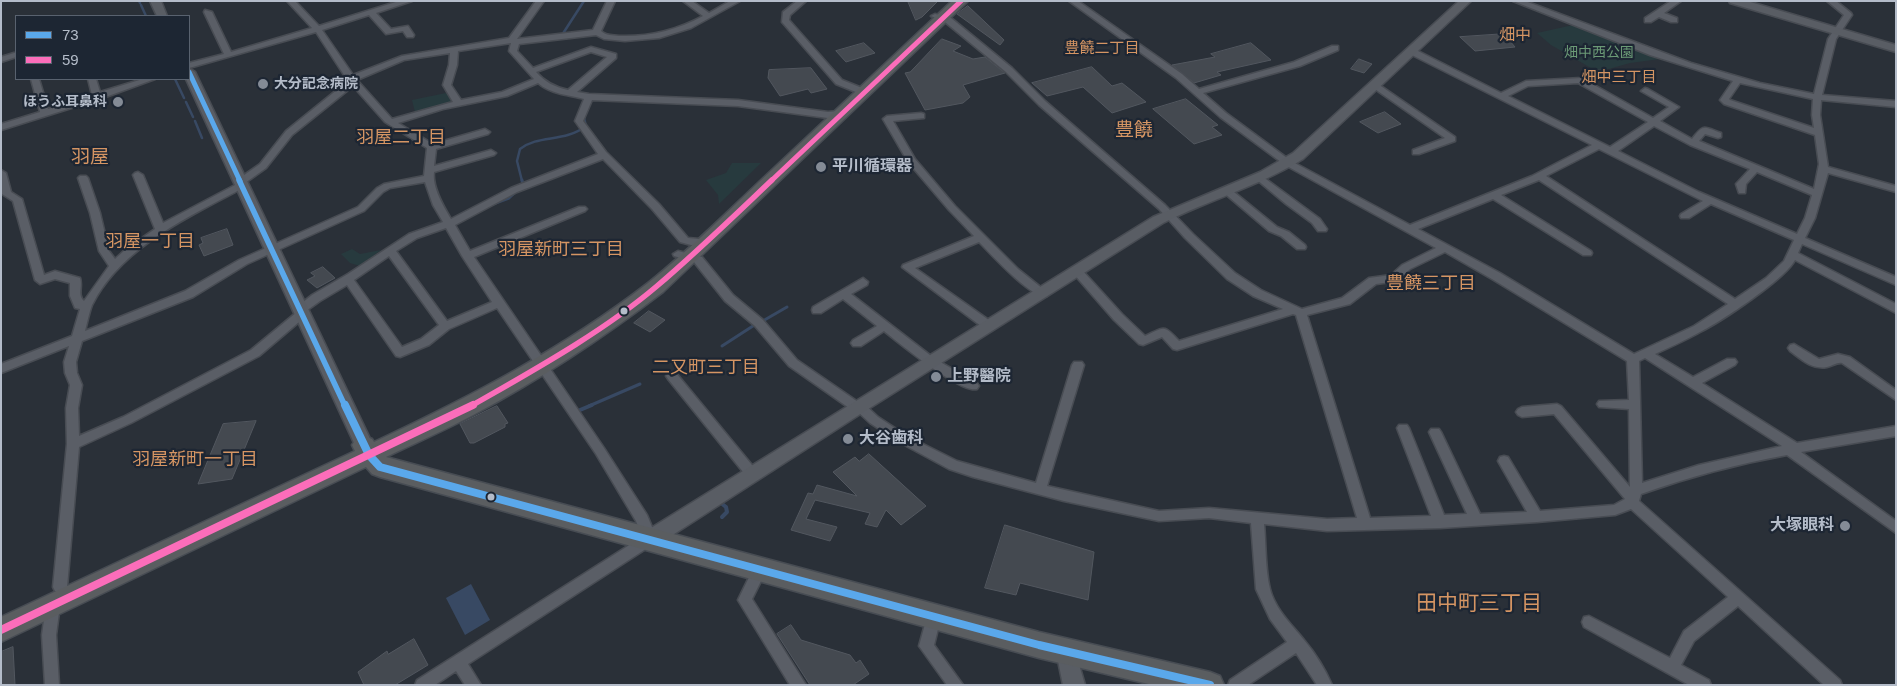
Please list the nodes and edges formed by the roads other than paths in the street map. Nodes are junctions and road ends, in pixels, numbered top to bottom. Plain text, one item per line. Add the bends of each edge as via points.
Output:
1 (155, 1) edge
2 (291, 1) edge
3 (408, 1) edge
4 (540, 1) edge
5 (612, 1) edge
6 (687, 1) edge
7 (736, 1) edge
8 (802, 1) edge
9 (951, 1) edge
10 (961, 1) edge
11 (1073, 1) edge
12 (1466, 1) edge
13 (1516, 1) edge
14 (1677, 1) edge
15 (1734, 1) edge
16 (1831, 1) edge
17 (208, 12) dead end
18 (371, 12) junction
19 (1659, 14) junction
20 (162, 15) edge
21 (709, 16) junction
22 (939, 17) junction
23 (1648, 20) dead end
24 (1674, 20) dead end
25 (318, 30) junction
26 (597, 32) junction
27 (1839, 32) junction
28 (410, 35) dead end
29 (514, 41) junction
30 (1335, 48) dead end
31 (1896, 48) edge
32 (454, 49) junction
33 (1411, 52) junction
34 (228, 54) junction
35 (14, 55) dead end
36 (1, 60) edge
37 (190, 66) edge
38 (532, 71) junction
39 (1600, 73) dead end
40 (190, 74) edge
41 (1738, 79) junction
42 (35, 80) edge
43 (92, 80) edge
44 (148, 80) edge
45 (352, 80) junction
46 (539, 80) junction
47 (1579, 80) junction
48 (1375, 85) junction
49 (860, 91) junction
50 (1645, 91) dead end
51 (1197, 92) junction
52 (570, 93) junction
53 (1502, 96) junction
54 (1817, 96) junction
55 (97, 97) junction
56 (589, 97) junction
57 (459, 104) junction
58 (1896, 104) edge
59 (45, 114) junction
60 (834, 114) junction
61 (921, 116) dead end
62 (391, 122) junction
63 (1653, 122) junction
64 (1, 127) edge
65 (485, 132) dead end
66 (1819, 133) junction
67 (1718, 135) dead end
68 (1693, 143) junction
69 (1598, 146) junction
70 (432, 147) junction
71 (1416, 152) dead end
72 (1610, 152) junction
73 (491, 153) dead end
74 (605, 155) junction
75 (1288, 163) junction
76 (1756, 168) junction
77 (1824, 169) junction
78 (1, 173) edge
79 (428, 174) junction
80 (138, 175) dead end
81 (1539, 176) junction
82 (1259, 177) junction
83 (83, 178) dead end
84 (241, 184) junction
85 (1896, 189) edge
86 (1226, 190) junction
87 (1742, 190) dead end
88 (1493, 194) junction
89 (1818, 194) junction
90 (1711, 200) junction
91 (582, 210) dead end
92 (1169, 214) junction
93 (1685, 216) dead end
94 (448, 223) junction
95 (1322, 229) dead end
96 (1409, 229) junction
97 (161, 230) junction
98 (981, 237) junction
99 (1799, 237) junction
100 (1301, 247) dead end
101 (272, 248) junction
102 (691, 248) junction
103 (1445, 248) junction
104 (390, 250) junction
105 (1586, 253) dead end
106 (1792, 254) junction
107 (467, 256) junction
108 (114, 266) junction
109 (1077, 271) junction
110 (348, 280) junction
111 (1896, 281) edge
112 (863, 282) dead end
113 (1043, 292) junction
114 (844, 294) junction
115 (499, 303) junction
116 (1734, 303) junction
117 (87, 305) junction
118 (1896, 309) edge
119 (817, 310) dead end
120 (302, 311) junction
121 (1297, 311) junction
122 (446, 326) junction
123 (885, 326) junction
124 (989, 326) junction
125 (77, 339) junction
126 (857, 343) dead end
127 (1794, 348) dead end
128 (1645, 353) junction
129 (1633, 359) junction
130 (537, 361) junction
131 (931, 362) junction
132 (1731, 362) dead end
133 (1078, 364) dead end
134 (1, 369) edge
135 (672, 376) dead end
136 (1692, 383) junction
137 (973, 386) dead end
138 (1896, 396) edge
139 (1603, 404) dead end
140 (1635, 405) junction
141 (857, 406) junction
142 (1522, 412) dead end
143 (1403, 428) dead end
144 (1896, 431) edge
145 (1435, 432) dead end
146 (73, 444) junction
147 (1791, 448) junction
148 (367, 450) junction
149 (1504, 460) dead end
150 (752, 474) junction
151 (1040, 490) junction
152 (1634, 498) junction
153 (1537, 517) junction
154 (1257, 519) junction
155 (1476, 520) junction
156 (1440, 522) junction
157 (1366, 524) junction
158 (1896, 528) edge
159 (650, 539) junction
160 (760, 569) junction
161 (57, 596) junction
162 (1738, 598) junction
163 (1, 615) edge
164 (934, 617) junction
165 (1589, 622) dead end
166 (1, 630) edge
167 (1298, 643) junction
168 (1066, 651) junction
169 (458, 662) junction
170 (1665, 664) junction
171 (52, 685) edge
172 (422, 685) edge
173 (474, 685) edge
174 (798, 685) edge
175 (956, 685) edge
176 (1074, 685) edge
177 (1210, 685) edge
178 (1235, 685) edge
179 (1324, 685) edge
180 (1704, 685) edge
181 (1835, 685) edge

1 - 20 street
2 - 25 street
3 - 18 street
4 - 29 street
5 - 26 street
6 - 21 street
7 - 21 street
8 - 49 street via 786,14 785,20 839,82
9 - 22 highway
10 - 22 highway
11 - 51 street
12 - 33 street
13 - 41 street via 1662,56
14 - 19 street
15 - 27 street
16 - 27 street via 1848,15
17 - 34 street
18 - 25 street
18 - 28 street via 389,32 405,28
19 - 23 street
19 - 24 street
21 - 26 street via 680,31 654,37 606,37
22 - 49 highway
22 - 92 street via 948,20 1009,70
25 - 34 street
25 - 45 street
26 - 29 street
27 - 31 street
27 - 54 street via 1832,39
29 - 32 street
29 - 38 street via 513,51
30 - 51 street via 1297,64
32 - 45 street via 402,58
32 - 57 street via 448,86
33 - 48 street
33 - 53 street
34 - 37 street
35 - 36 street
38 - 46 street
38 - 52 street via 591,49 613,56
39 - 47 street
40 - 84 street
41 - 54 street
41 - 66 street via 1724,100
42 - 59 street
43 - 55 street
44 - 55 street
45 - 62 street
45 - 84 street via 289,133 263,166
46 - 52 street via 546,86
46 - 57 street via 504,94
47 - 53 street via 1526,84
47 - 63 street
48 - 71 street via 1452,139
48 - 75 street
49 - 60 highway
50 - 63 street via 1675,107
51 - 75 street via 1246,134
52 - 56 street
53 - 69 street
54 - 58 street
54 - 66 street
55 - 59 street
56 - 60 street via 738,103
56 - 74 street via 579,121
57 - 62 street
59 - 64 street
60 - 102 highway
61 - 98 street via 888,119 911,160
62 - 70 street
63 - 68 street
63 - 72 street
65 - 70 street
66 - 77 street
67 - 68 street via 1703,130
68 - 76 street
69 - 72 street
69 - 81 street
70 - 79 street
72 - 90 street
73 - 79 street
74 - 94 street via 514,190
74 - 102 street
75 - 82 street
75 - 96 street
76 - 87 street via 1744,178
76 - 89 street
77 - 85 street
77 - 89 street
78 - 117 street via 7,194 17,199 40,280 55,275 76,281 76,299 79,305
79 - 94 street
79 - 101 street via 387,186 361,209
80 - 97 street
81 - 88 street
81 - 116 street
82 - 86 street
82 - 95 street via 1299,215 1316,221
83 - 108 street via 104,251
84 - 97 street
84 - 101 street
86 - 92 street
86 - 100 street
88 - 96 street
88 - 105 street
89 - 99 street
90 - 93 street
90 - 99 street
91 - 107 street
92 - 109 street
92 - 121 street via 1231,276 1257,293
94 - 104 street via 414,236
94 - 107 street
96 - 103 street
97 - 108 street
98 - 113 street via 1014,271
98 - 124 street via 907,267
99 - 106 street
99 - 111 street
101 - 120 street
101 - 125 street via 189,294
102 - 130 highway
102 - 141 street via 729,298 759,323 793,362
103 - 121 street via 1406,267 1394,278 1373,281 1346,301
103 - 129 street
104 - 110 street
104 - 122 street
106 - 116 street via 1778,274
106 - 118 street
107 - 115 street
108 - 117 street
109 - 113 street
109 - 121 street via 1143,341 1164,332 1176,346
110 - 120 street via 316,298
110 - 122 street via 400,354 425,342
112 - 114 street
113 - 124 street
114 - 119 street
114 - 123 street
115 - 122 street
115 - 130 street
116 - 128 street via 1698,329
117 - 125 street
120 - 146 street via 255,353 127,420
120 - 148 street
121 - 157 street via 1316,358
123 - 126 street
123 - 131 street
124 - 131 street
125 - 134 street
125 - 146 street via 70,362 76,385
127 - 138 street via 1818,364 1825,365 1838,358 1846,360
128 - 129 street
128 - 136 street
129 - 140 street
130 - 148 highway via 474,390
130 - 159 street via 600,451 642,519
131 - 137 street
131 - 141 street
132 - 136 street
133 - 151 street
135 - 150 street
136 - 147 street
139 - 140 street
140 - 152 street
141 - 150 street
141 - 151 street via 903,439 945,461
142 - 152 street via 1557,409
143 - 156 street
144 - 147 street
145 - 155 street
146 - 161 street
147 - 152 street via 1658,482
147 - 158 street
148 - 159 highway via 380,467
148 - 161 highway
149 - 153 street
150 - 159 street
151 - 154 street via 1159,516 1209,513
152 - 153 street via 1615,510
152 - 162 street
153 - 155 street
154 - 157 street via 1316,525
154 - 167 street via 1265,596
155 - 156 street
156 - 157 street
159 - 160 highway
159 - 169 street
160 - 164 highway
160 - 174 street via 745,600
161 - 163 highway
161 - 166 highway
161 - 171 street via 49,635
162 - 170 street via 1689,636 1674,664
162 - 181 street
164 - 168 highway
164 - 175 street via 926,646
165 - 170 street
167 - 178 street
167 - 179 street
168 - 176 street
168 - 177 highway
169 - 172 street
169 - 173 street
170 - 180 street

